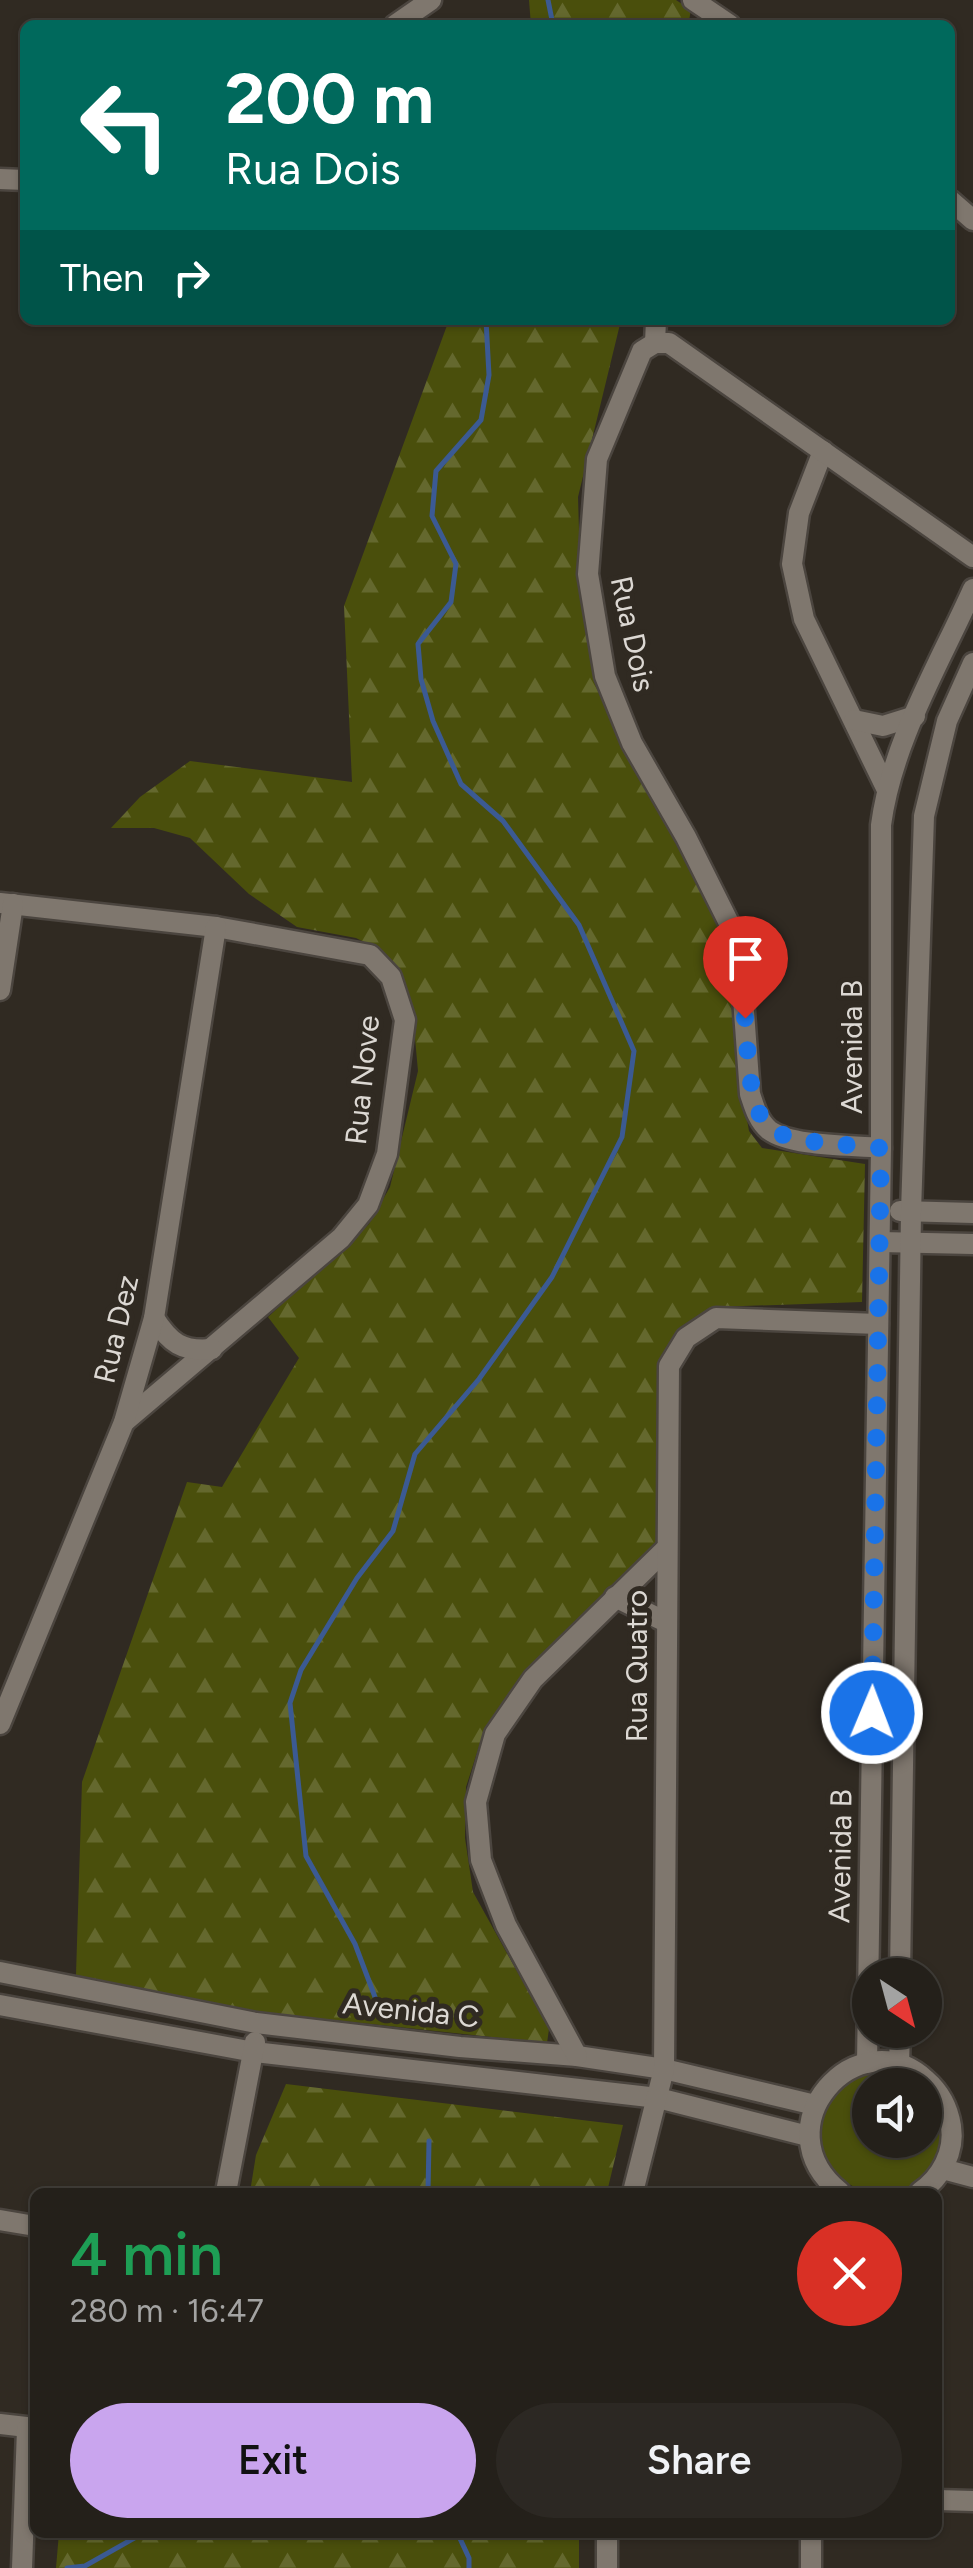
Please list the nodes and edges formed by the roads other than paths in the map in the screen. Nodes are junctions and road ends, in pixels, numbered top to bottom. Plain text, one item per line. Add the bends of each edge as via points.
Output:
1 (431, 0) edge
2 (693, 0) edge
3 (402, 20) edge
4 (723, 20) edge
5 (656, 325) edge
6 (656, 343) junction
7 (822, 451) junction
8 (973, 557) edge
9 (973, 589) edge
10 (973, 663) edge
11 (915, 716) junction
12 (854, 720) junction
13 (886, 788) junction
14 (6, 903) edge
15 (216, 926) junction
16 (0, 990) edge
17 (881, 1148) junction
18 (880, 1211) junction
19 (911, 1212) junction
20 (973, 1212) edge
21 (880, 1242) junction
22 (910, 1243) junction
23 (973, 1244) edge
24 (154, 1318) junction
25 (878, 1324) junction
26 (212, 1349) junction
27 (124, 1422) junction
28 (667, 1548) junction
29 (615, 1597) junction
30 (666, 1622) junction
31 (0, 1724) edge
32 (900, 1958) edge
33 (0, 1972) edge
34 (0, 2005) edge
35 (256, 2022) junction
36 (899, 2048) edge
37 (254, 2052) junction
38 (577, 2056) junction
39 (867, 2064) junction
40 (899, 2065) junction
41 (664, 2069) junction
42 (658, 2098) junction
43 (814, 2105) junction
44 (962, 2134) edge
45 (808, 2136) junction
46 (943, 2169) junction
47 (973, 2177) edge
48 (227, 2188) edge
49 (634, 2188) edge
50 (835, 2188) edge
51 (924, 2188) edge
52 (0, 2220) edge
53 (30, 2225) edge
54 (0, 2424) edge
55 (30, 2429) edge
56 (30, 2444) edge
57 (942, 2500) edge
58 (973, 2501) edge
59 (608, 2538) edge
60 (811, 2538) edge
61 (22, 2565) edge
62 (607, 2568) edge
63 (812, 2568) edge

1 - 3 street
2 - 4 street
5 - 6 street
6 - 7 street via 669,343
6 - 17 street, Rua Dois via 642,351 596,458 588,574 605,676 632,743 739,943 756,1113 768,1129 790,1139
7 - 8 street
7 - 12 street via 799,513 792,564 804,620
9 - 11 street, Avenida B
10 - 19 street, Avenida B via 947,721 924,816
11 - 12 street via 883,726
11 - 13 street, Avenida B
12 - 13 street
13 - 17 street, Avenida B
14 - 15 street, Rua Nove
14 - 16 street
15 - 24 street, Rua Dez
15 - 26 street, Rua Nove via 370,954 391,976 404,1020 386,1154 368,1205 342,1238
17 - 18 street, Avenida B
18 - 19 street
18 - 21 street, Avenida B
19 - 20 street
19 - 22 street, Avenida B
21 - 22 street
21 - 25 street, Avenida B
22 - 23 street
22 - 32 street, Avenida B
24 - 26 street via 176,1346
24 - 27 street, Rua Dez
25 - 28 street, Rua Quatro via 716,1318 686,1338 670,1366
25 - 39 street, Avenida B
26 - 27 street, Rua Nove
27 - 31 street, Rua Dez
28 - 29 street
28 - 30 street, Rua Quatro
29 - 30 street
29 - 38 street via 534,1679 495,1734 476,1802 482,1860 506,1925
30 - 41 street, Rua Quatro
33 - 35 street, Avenida C
34 - 37 street, Avenida C
35 - 37 street
35 - 38 street, Avenida C
36 - 40 street
37 - 42 street, Avenida C
37 - 48 street
38 - 41 street, Avenida C
39 - 40 street
39 - 43 street via 827,2086
40 - 44 street via 937,2090
41 - 42 street, Rua Quatro
41 - 43 street, Avenida C
42 - 45 street, Avenida C
42 - 49 street, Rua Quatro
43 - 45 street
44 - 46 street
45 - 50 street via 813,2160
46 - 47 street
46 - 51 street
52 - 53 street
54 - 55 street
56 - 61 street
57 - 58 street
59 - 62 street
60 - 63 street

